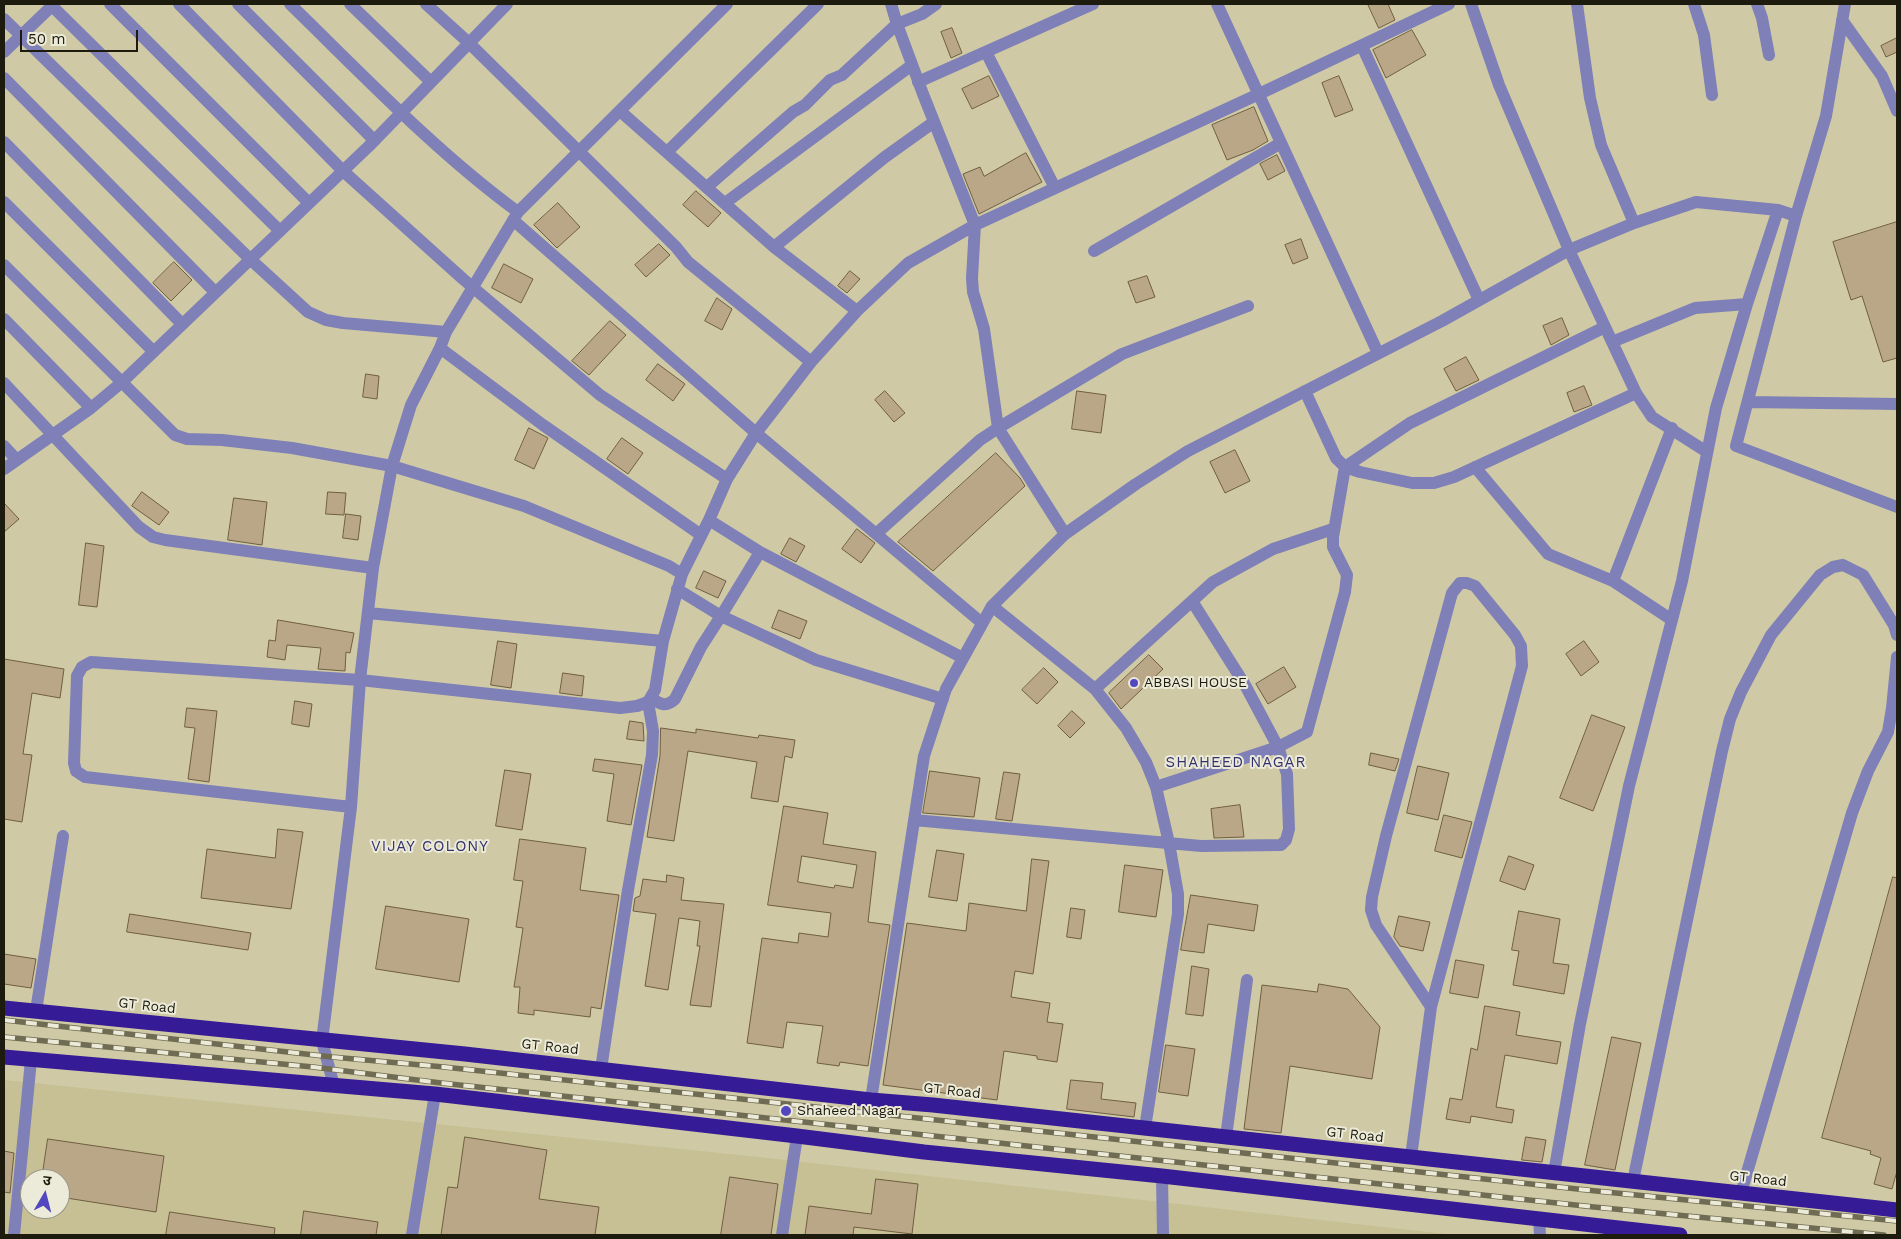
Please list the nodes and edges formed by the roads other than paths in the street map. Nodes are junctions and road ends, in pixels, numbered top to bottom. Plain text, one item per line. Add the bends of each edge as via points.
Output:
1 (52, 4) edge
2 (110, 4) edge
3 (179, 4) edge
4 (238, 4) edge
5 (290, 4) edge
6 (350, 4) edge
7 (426, 4) edge
8 (507, 4) edge
9 (727, 4) edge
10 (818, 4) edge
11 (891, 4) edge
12 (936, 4) edge
13 (1093, 4) edge
14 (1217, 4) edge
15 (1449, 4) edge
16 (1471, 4) edge
17 (1577, 4) edge
18 (1694, 4) edge
19 (1757, 4) edge
20 (1845, 4) edge
21 (4, 19) edge
22 (1842, 20) junction
23 (897, 24) junction
24 (21, 36) junction
25 (468, 42) junction
26 (1362, 46) junction
27 (4, 52) edge
28 (986, 52) junction
29 (1769, 54) dead end
30 (912, 65) junction
31 (4, 78) edge
32 (431, 82) junction
33 (918, 82) junction
34 (1260, 94) junction
35 (1712, 95) dead end
36 (620, 111) junction
37 (1897, 111) edge
38 (402, 113) junction
39 (934, 122) junction
40 (374, 140) junction
41 (4, 142) edge
42 (1281, 142) junction
43 (579, 151) junction
44 (667, 152) junction
45 (343, 171) junction
46 (707, 187) junction
47 (1055, 188) junction
48 (4, 202) edge
49 (309, 203) junction
50 (725, 203) junction
51 (1778, 210) junction
52 (515, 216) junction
53 (1796, 216) junction
54 (1634, 223) junction
55 (975, 225) junction
56 (280, 231) junction
57 (774, 247) junction
58 (1569, 250) junction
59 (1094, 251) dead end
60 (250, 259) junction
61 (4, 266) edge
62 (474, 286) junction
63 (215, 292) junction
64 (1479, 300) junction
65 (1747, 304) junction
66 (1248, 306) dead end
67 (858, 311) junction
68 (4, 319) edge
69 (182, 324) junction
70 (1605, 327) junction
71 (446, 332) junction
72 (1612, 342) junction
73 (440, 348) junction
74 (153, 351) junction
75 (1378, 353) junction
76 (811, 362) junction
77 (120, 382) junction
78 (4, 383) edge
79 (1305, 391) junction
80 (1636, 393) junction
81 (1748, 402) junction
82 (1897, 404) edge
83 (91, 408) junction
84 (998, 428) junction
85 (1672, 428) junction
86 (756, 433) junction
87 (53, 435) junction
88 (4, 446) edge
89 (1707, 452) junction
90 (17, 460) junction
91 (392, 466) junction
92 (1345, 467) junction
93 (1475, 467) junction
94 (4, 469) edge
95 (727, 478) junction
96 (1897, 507) edge
97 (710, 520) junction
98 (1333, 529) junction
99 (876, 534) junction
100 (1065, 534) junction
101 (701, 535) junction
102 (760, 552) junction
103 (374, 568) junction
104 (682, 574) junction
105 (1613, 581) junction
106 (677, 589) junction
107 (1192, 601) junction
108 (992, 606) junction
109 (368, 613) junction
110 (721, 616) junction
111 (1672, 620) junction
112 (982, 623) junction
113 (1897, 635) edge
114 (663, 641) junction
115 (1897, 657) edge
116 (963, 658) junction
117 (360, 680) junction
118 (1096, 689) junction
119 (943, 699) junction
120 (649, 700) junction
121 (1278, 747) junction
122 (1156, 787) junction
123 (351, 807) junction
124 (914, 820) junction
125 (63, 836) dead end
126 (1169, 843) junction
127 (1247, 980) dead end
128 (1432, 1007) junction
129 (4, 1008) edge
130 (36, 1011) junction
131 (322, 1040) junction
132 (4, 1057) edge
133 (31, 1060) junction
134 (601, 1069) junction
135 (334, 1086) junction
136 (435, 1094) junction
137 (871, 1100) junction
138 (1145, 1128) junction
139 (797, 1136) junction
140 (1226, 1137) junction
141 (1411, 1157) junction
142 (1554, 1173) junction
143 (1162, 1176) junction
144 (1633, 1181) junction
145 (1741, 1193) junction
146 (1897, 1210) edge
147 (1539, 1219) junction
148 (14, 1235) edge
149 (412, 1235) edge
150 (782, 1235) edge
151 (1163, 1235) edge
152 (1540, 1235) edge
153 (1680, 1235) edge

1 - 24 street
1 - 56 street
2 - 49 street
3 - 45 street
4 - 40 street
5 - 38 street
6 - 32 street
7 - 25 street
8 - 25 street
9 - 36 street
10 - 44 street
11 - 23 street
12 - 23 street via 922,14
13 - 28 street
14 - 34 street
15 - 26 street
16 - 58 street via 1500,85
17 - 54 street via 1590,98 1601,145
18 - 35 street via 1704,35
19 - 29 street
20 - 22 street
21 - 24 street
22 - 37 street via 1882,76
22 - 53 street via 1826,116
23 - 30 street
23 - 46 street
24 - 27 street
24 - 60 street
25 - 32 street
25 - 43 street
26 - 34 street
26 - 64 street
28 - 33 street
28 - 47 street
30 - 33 street
30 - 50 street
31 - 63 street
32 - 38 street
33 - 39 street
34 - 42 street
34 - 47 street
36 - 43 street
36 - 44 street
38 - 40 street
38 - 52 street
39 - 55 street
39 - 57 street via 885,157
40 - 45 street
41 - 69 street
42 - 59 street
42 - 75 street
43 - 52 street
43 - 76 street via 688,262
44 - 46 street
45 - 49 street
45 - 62 street
46 - 50 street
47 - 55 street
48 - 74 street
49 - 56 street
50 - 57 street
51 - 53 street
51 - 54 street via 1696,202
51 - 65 street
52 - 62 street
52 - 86 street
53 - 81 street
54 - 58 street
55 - 67 street via 908,263
55 - 84 street via 973,292 984,329
56 - 60 street
57 - 67 street
58 - 64 street
58 - 70 street
60 - 63 street
60 - 71 street via 308,312 326,320
61 - 77 street
62 - 71 street
62 - 95 street via 600,396
63 - 69 street
64 - 75 street
65 - 72 street via 1695,308
65 - 89 street via 1716,408
66 - 84 street via 1122,354
67 - 76 street
68 - 83 street
69 - 74 street
70 - 72 street
70 - 92 street via 1410,423
71 - 73 street
72 - 80 street
73 - 91 street via 411,405
73 - 101 street
74 - 77 street
75 - 79 street
76 - 86 street
77 - 83 street
77 - 91 street via 175,435 187,440 222,440 292,448
78 - 87 street
79 - 92 street via 1336,458
79 - 100 street via 1188,451
80 - 85 street via 1652,417
80 - 93 street
81 - 82 street
81 - 96 street via 1736,446
83 - 87 street
84 - 99 street via 980,440
84 - 100 street
85 - 89 street
85 - 105 street
86 - 95 street
86 - 99 street
87 - 90 street
87 - 103 street via 139,527 153,537
88 - 90 street
89 - 111 street
90 - 94 street
91 - 103 street
91 - 104 street via 524,506
92 - 93 street via 1412,483 1434,483
92 - 98 street
93 - 105 street via 1548,554
95 - 97 street
97 - 101 street
97 - 102 street
98 - 107 street via 1273,548 1214,582
98 - 121 street via 1333,547 1347,576 1344,592 1307,732
99 - 112 street
100 - 108 street
101 - 104 street
102 - 110 street
102 - 116 street
103 - 109 street
104 - 106 street
105 - 111 street
106 - 110 street
106 - 114 street
107 - 118 street
107 - 121 street via 1245,685
108 - 112 street
108 - 118 street
109 - 114 street
109 - 117 street
110 - 119 street via 816,660
110 - 120 street via 675,698 665,704
111 - 142 street via 1629,786 1580,1024
112 - 116 street
113 - 144 street via 1862,575 1843,566 1833,567 1820,576 1771,634 1741,692 1730,718 1722,751
114 - 120 street via 655,690
115 - 145 street via 1888,732 1852,813
116 - 119 street
117 - 120 street via 620,708 637,706
117 - 123 street
117 - 123 street via 91,662 82,666 77,676 74,763 76,771 84,777
118 - 122 street via 1126,728
119 - 124 street via 924,756
120 - 134 street via 652,755
121 - 122 street
121 - 126 street via 1287,774 1289,828 1281,845
122 - 126 street
123 - 131 street
124 - 126 street
124 - 137 street
125 - 130 street
126 - 138 street via 1178,894 1178,914
127 - 140 street
128 - 128 street via 1522,666 1521,646 1515,635 1475,586 1467,583 1460,583 1452,592 1372,897 1371,910 1376,924
128 - 141 street
129 - 130 highway, GT Road
130 - 131 highway, GT Road
131 - 134 highway, GT Road
131 - 135 street
132 - 133 highway
133 - 135 highway
133 - 148 street
134 - 137 highway, GT Road
135 - 136 highway
136 - 139 highway
136 - 149 street
137 - 138 highway, GT Road
138 - 140 highway, GT Road
139 - 143 highway
139 - 150 street
140 - 141 highway, GT Road
141 - 142 highway, GT Road
142 - 144 highway, GT Road
143 - 147 highway
143 - 151 street
144 - 145 highway, GT Road
145 - 146 highway, GT Road
147 - 152 street
147 - 153 highway

